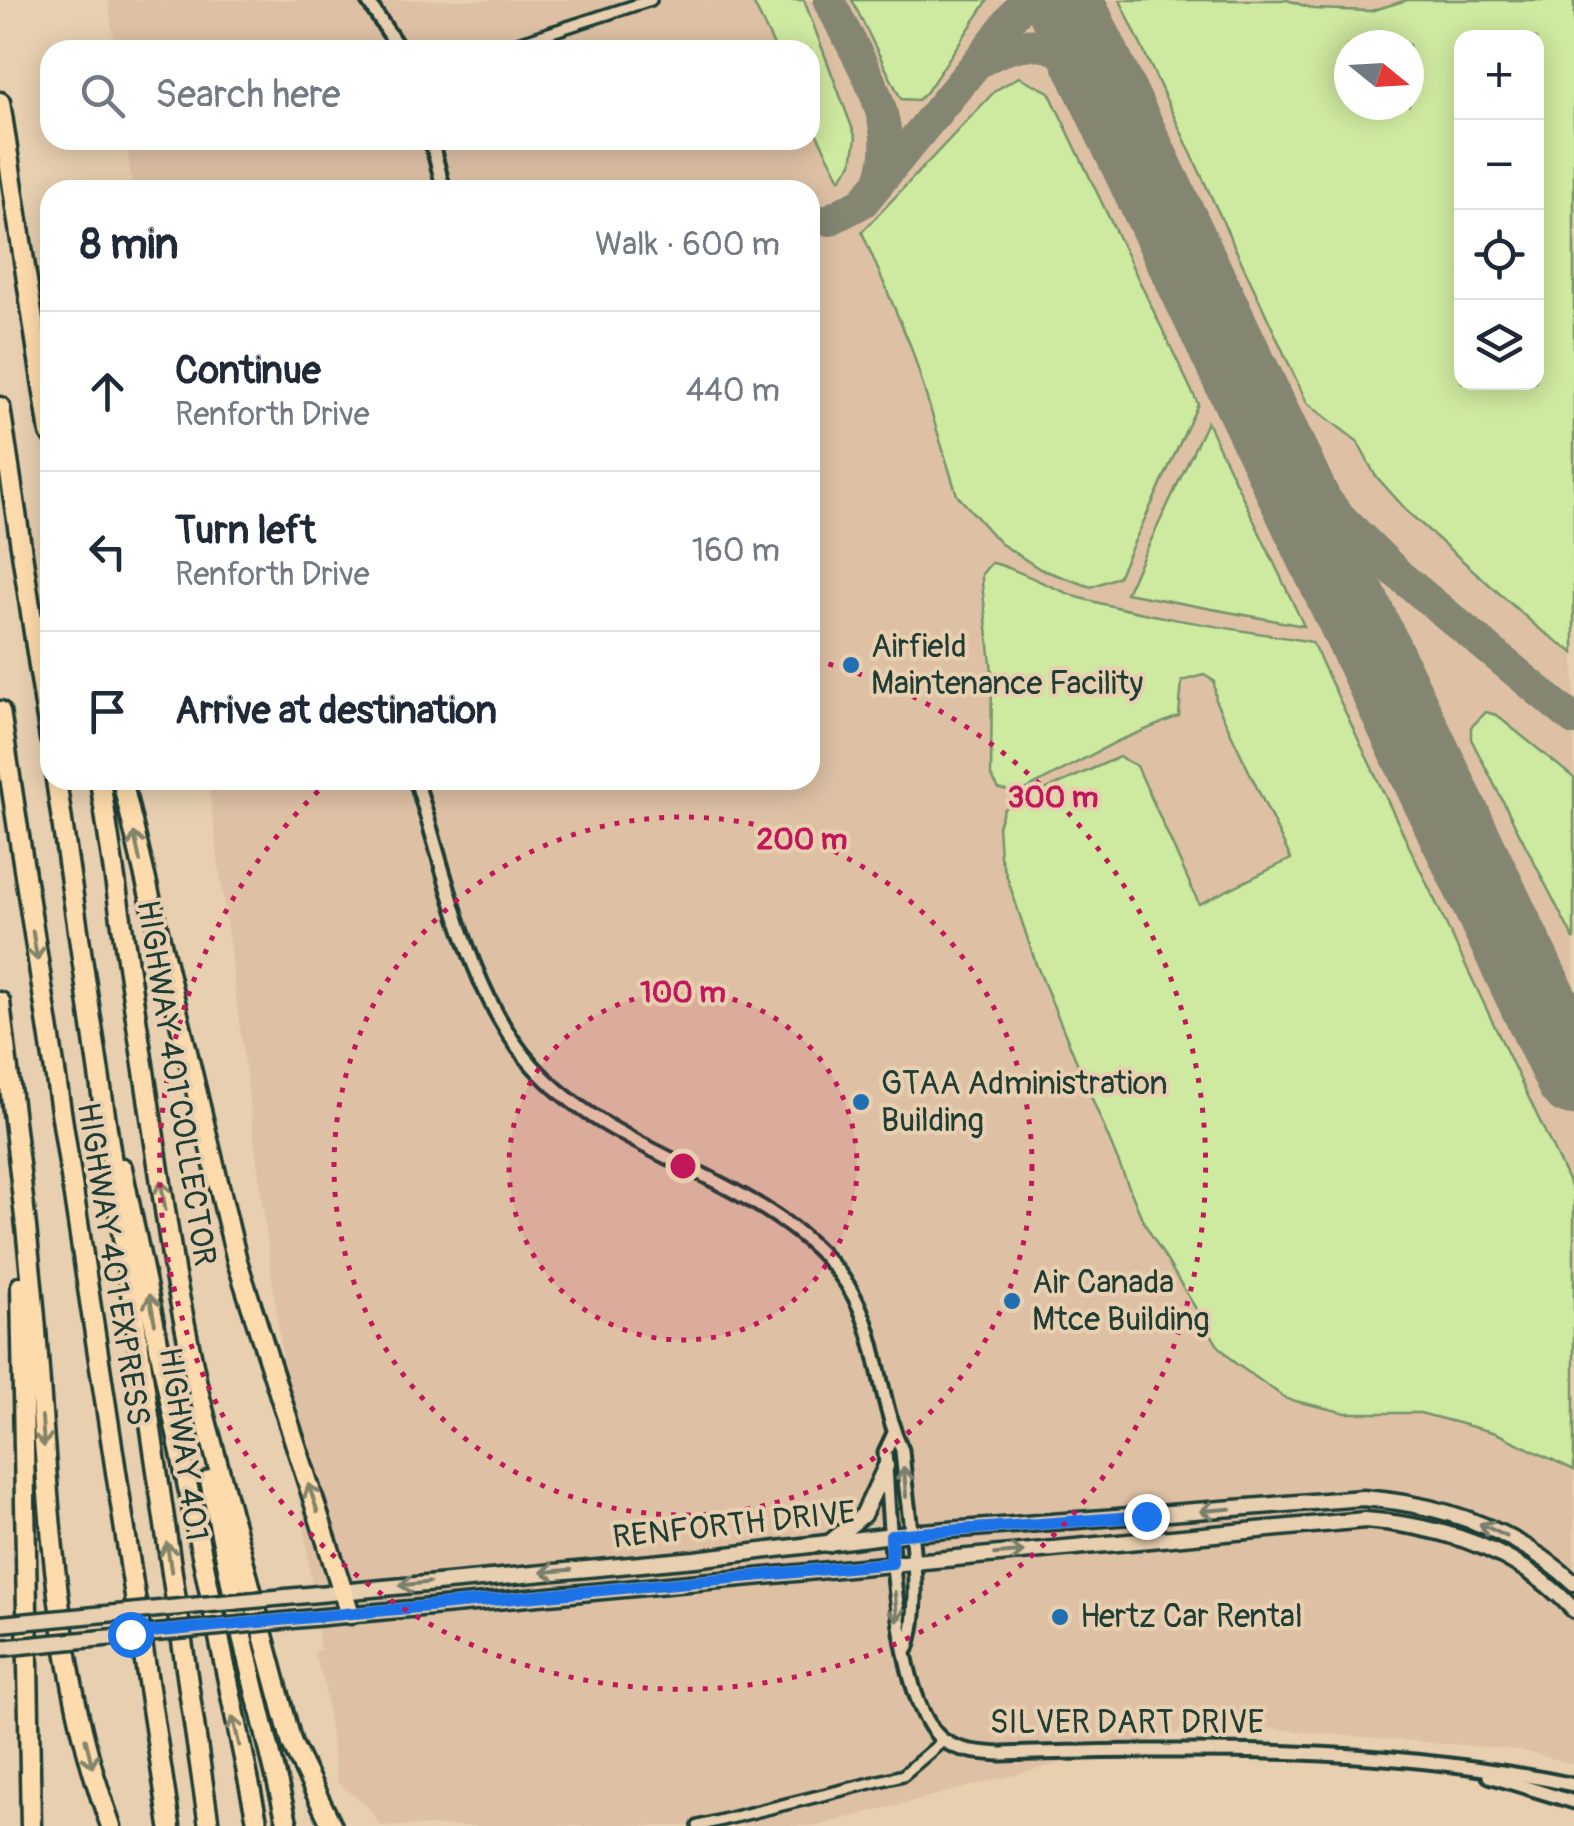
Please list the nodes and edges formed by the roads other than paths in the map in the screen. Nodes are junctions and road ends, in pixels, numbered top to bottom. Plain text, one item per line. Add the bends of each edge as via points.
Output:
1 (366, 0) edge
2 (650, 0) edge
3 (393, 40) edge
4 (527, 40) edge
5 (0, 102) edge
6 (434, 150) edge
7 (441, 180) edge
8 (40, 367) edge
9 (0, 407) edge
10 (40, 673) edge
11 (0, 711) edge
12 (57, 790) edge
13 (102, 790) edge
14 (124, 790) edge
15 (419, 790) edge
16 (0, 1002) edge
17 (98, 1070) junction
18 (17, 1160) junction
19 (198, 1394) junction
20 (894, 1433) junction
21 (886, 1466) junction
22 (909, 1533) junction
23 (891, 1535) junction
24 (827, 1544) junction
25 (912, 1562) junction
26 (892, 1563) junction
27 (1574, 1584) edge
28 (343, 1591) junction
29 (1574, 1610) edge
30 (350, 1614) junction
31 (0, 1624) edge
32 (0, 1648) edge
33 (907, 1649) junction
34 (944, 1740) junction
35 (1456, 1766) junction
36 (1574, 1785) edge
37 (1574, 1802) edge
38 (31, 1826) edge
39 (111, 1826) edge
40 (170, 1826) edge
41 (209, 1826) edge
42 (258, 1826) edge
43 (288, 1826) edge
44 (332, 1826) edge
45 (698, 1826) edge

1 - 3 street
2 - 4 street
5 - 8 highway
6 - 7 street
9 - 10 highway
11 -> 40 highway, HIGHWAY 401 EXPRESS
12 - 17 highway, HIGHWAY 401 EXPRESS
19 -> 13 highway, HIGHWAY 401 COLLECTOR
28 -> 14 highway via 237,1261
15 - 20 street via 490,1001 516,1045 562,1093 770,1210 838,1272 880,1362
16 - 18 highway
41 -> 17 highway, HIGHWAY 401
42 -> 17 highway via 137,1230
18 - 38 highway
18 -> 39 highway via 58,1596 80,1718
19 - 43 highway via 211,1489
19 - 44 highway via 292,1744
20 - 21 street
22 -> 20 street via 902,1450
21 - 23 street
21 - 24 main road via 863,1515
22 - 23 main road, RENFORTH DRIVE
22 - 25 street
27 -> 22 main road, RENFORTH DRIVE via 1552,1563 1479,1523 1404,1501 1363,1498
23 - 24 main road, RENFORTH DRIVE
23 - 26 street
24 -> 28 main road, RENFORTH DRIVE
25 - 26 main road, RENFORTH DRIVE
25 -> 29 main road, RENFORTH DRIVE via 1365,1520 1408,1523 1477,1543 1541,1580
25 - 33 street
26 - 30 main road, RENFORTH DRIVE
26 -> 33 street via 898,1627
28 - 30 highway
28 - 31 main road, RENFORTH DRIVE, bridge
30 - 32 main road, RENFORTH DRIVE, bridge
33 - 34 street via 914,1692
34 - 35 street, SILVER DART DRIVE via 1002,1754 1261,1748
34 - 45 street, SILVER DART DRIVE via 903,1776
35 - 36 street, SILVER DART DRIVE
35 - 37 street, SILVER DART DRIVE

